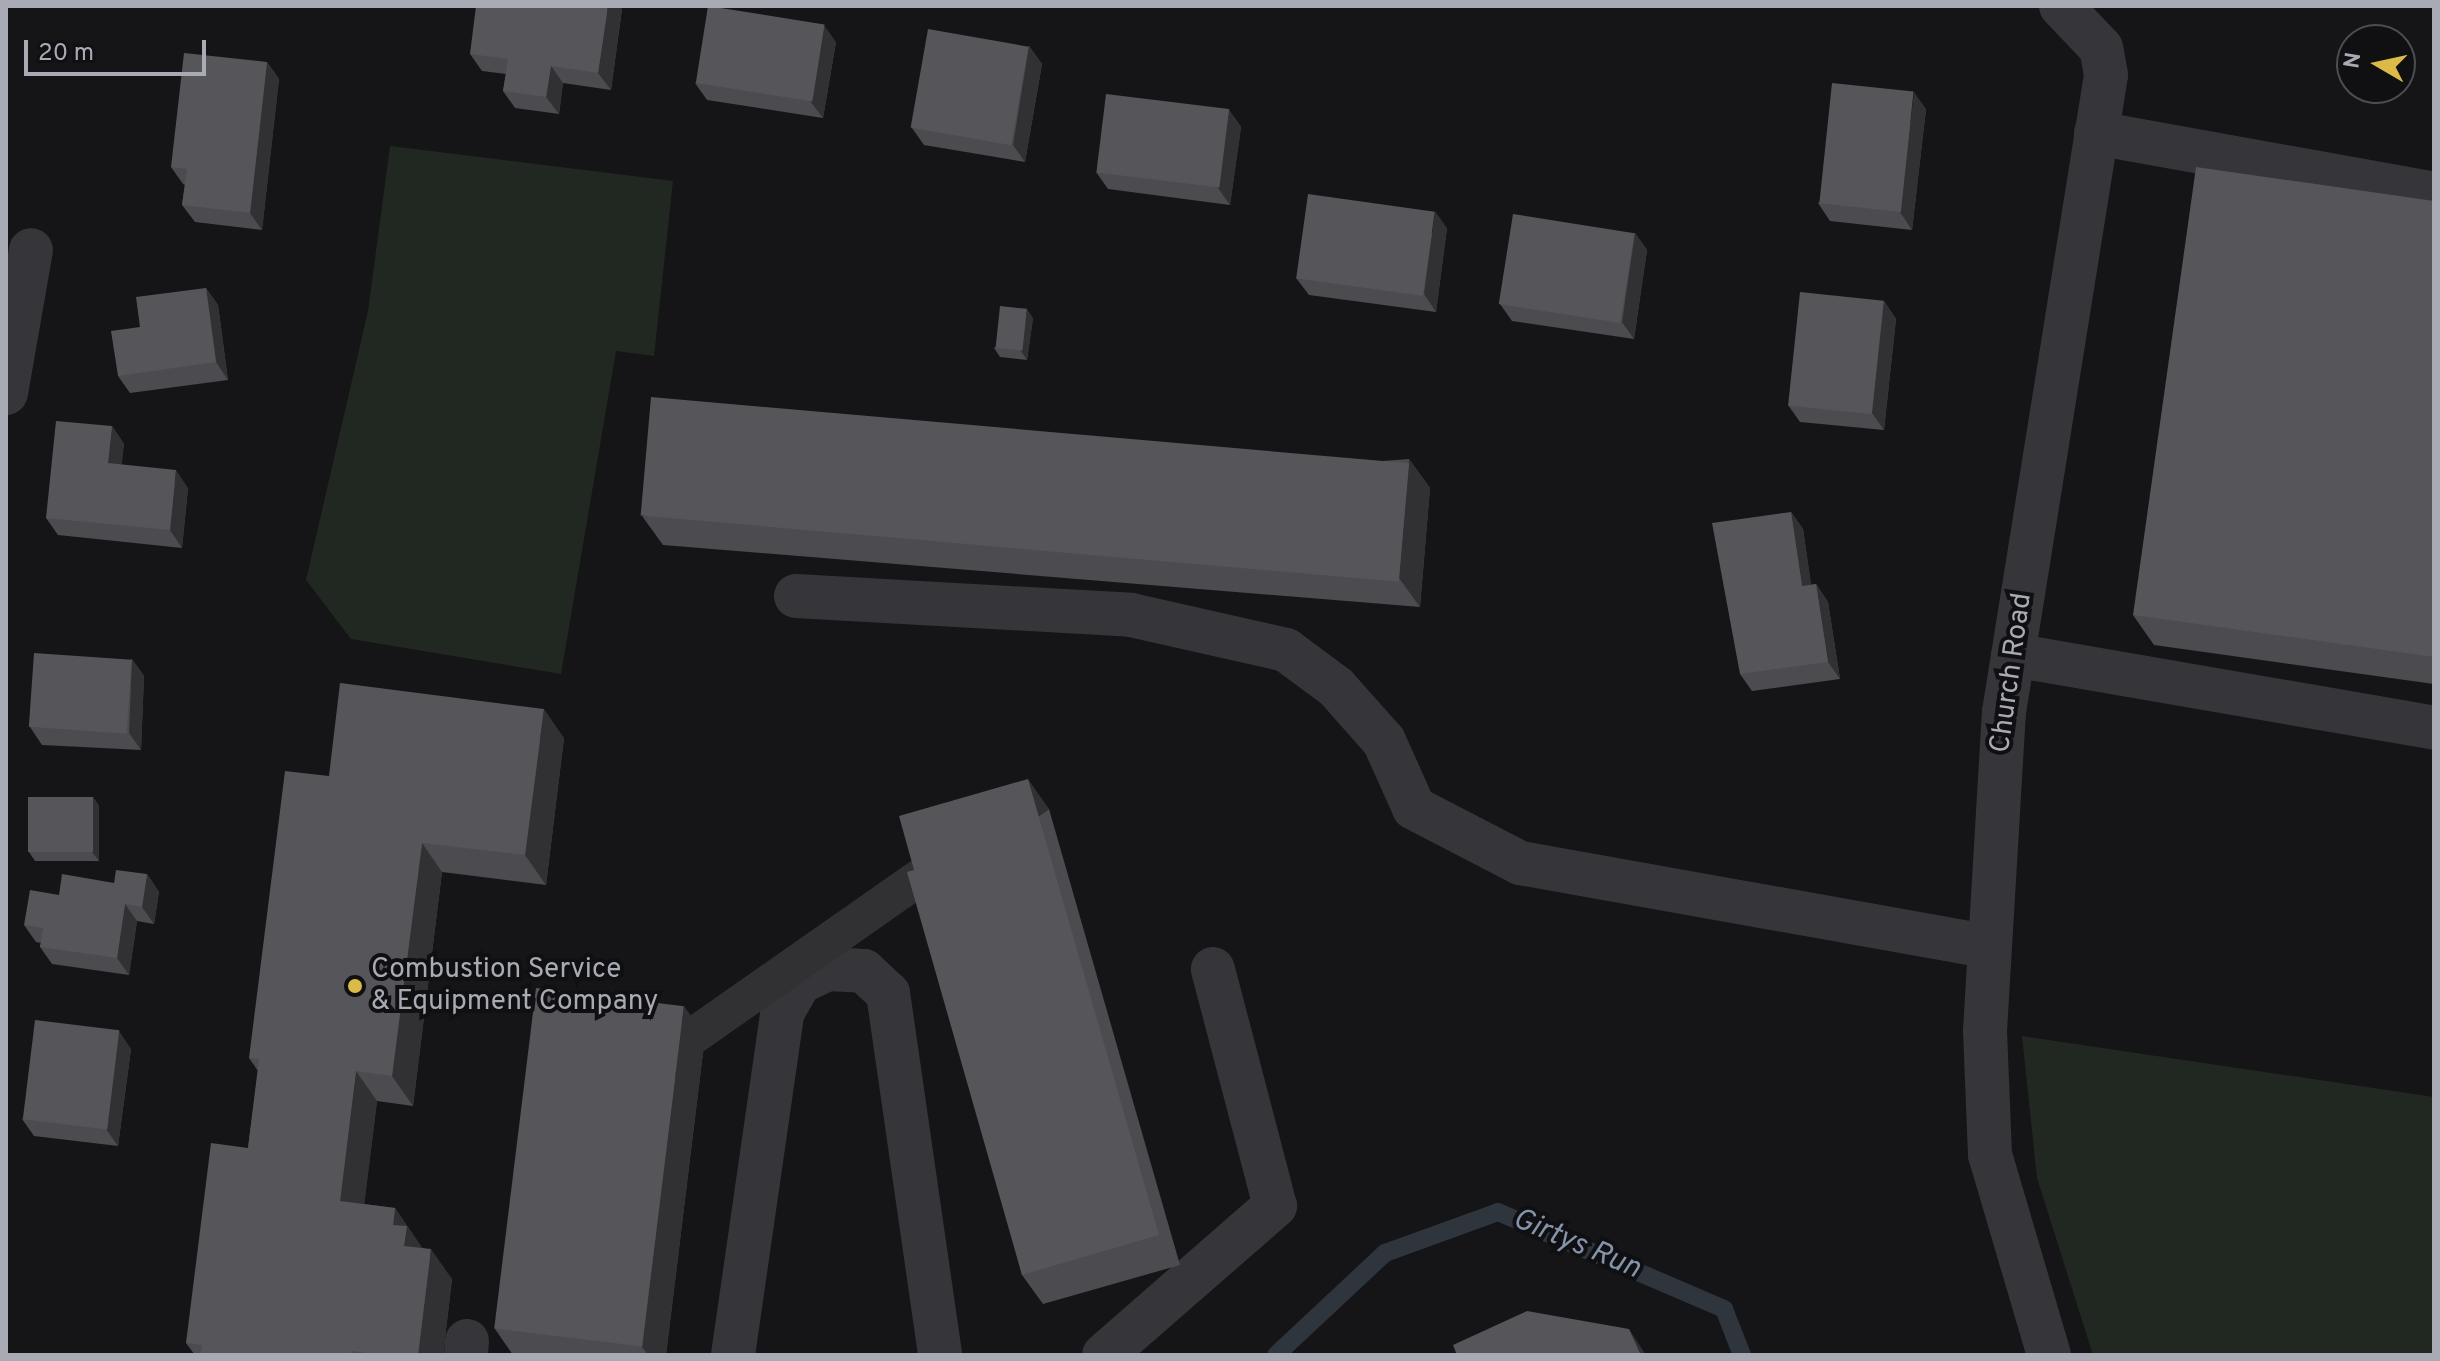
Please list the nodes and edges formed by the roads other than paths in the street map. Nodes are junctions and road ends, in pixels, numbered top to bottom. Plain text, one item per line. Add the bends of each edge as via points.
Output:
1 (2061, 6) edge
2 (2096, 133) junction
3 (2434, 194) edge
4 (31, 250) dead end
5 (6, 393) edge
6 (796, 596) dead end
7 (2013, 655) junction
8 (2434, 728) edge
9 (1988, 946) junction
10 (1213, 969) dead end
11 (733, 1355) edge
12 (940, 1355) edge
13 (1104, 1355) edge
14 (2049, 1355) edge

1 - 2 street, Church Road via 2101,48 2106,75
2 - 3 street
2 - 7 street, Church Road
4 - 5 street
6 - 9 street via 1131,615 1286,650 1336,687 1384,741 1414,808 1520,863
7 - 8 street
7 - 9 street, Church Road
9 - 14 street, Church Road via 1990,1155
10 - 13 street via 1275,1206
11 - 12 street via 782,1013 800,982 828,969 864,971 888,993

